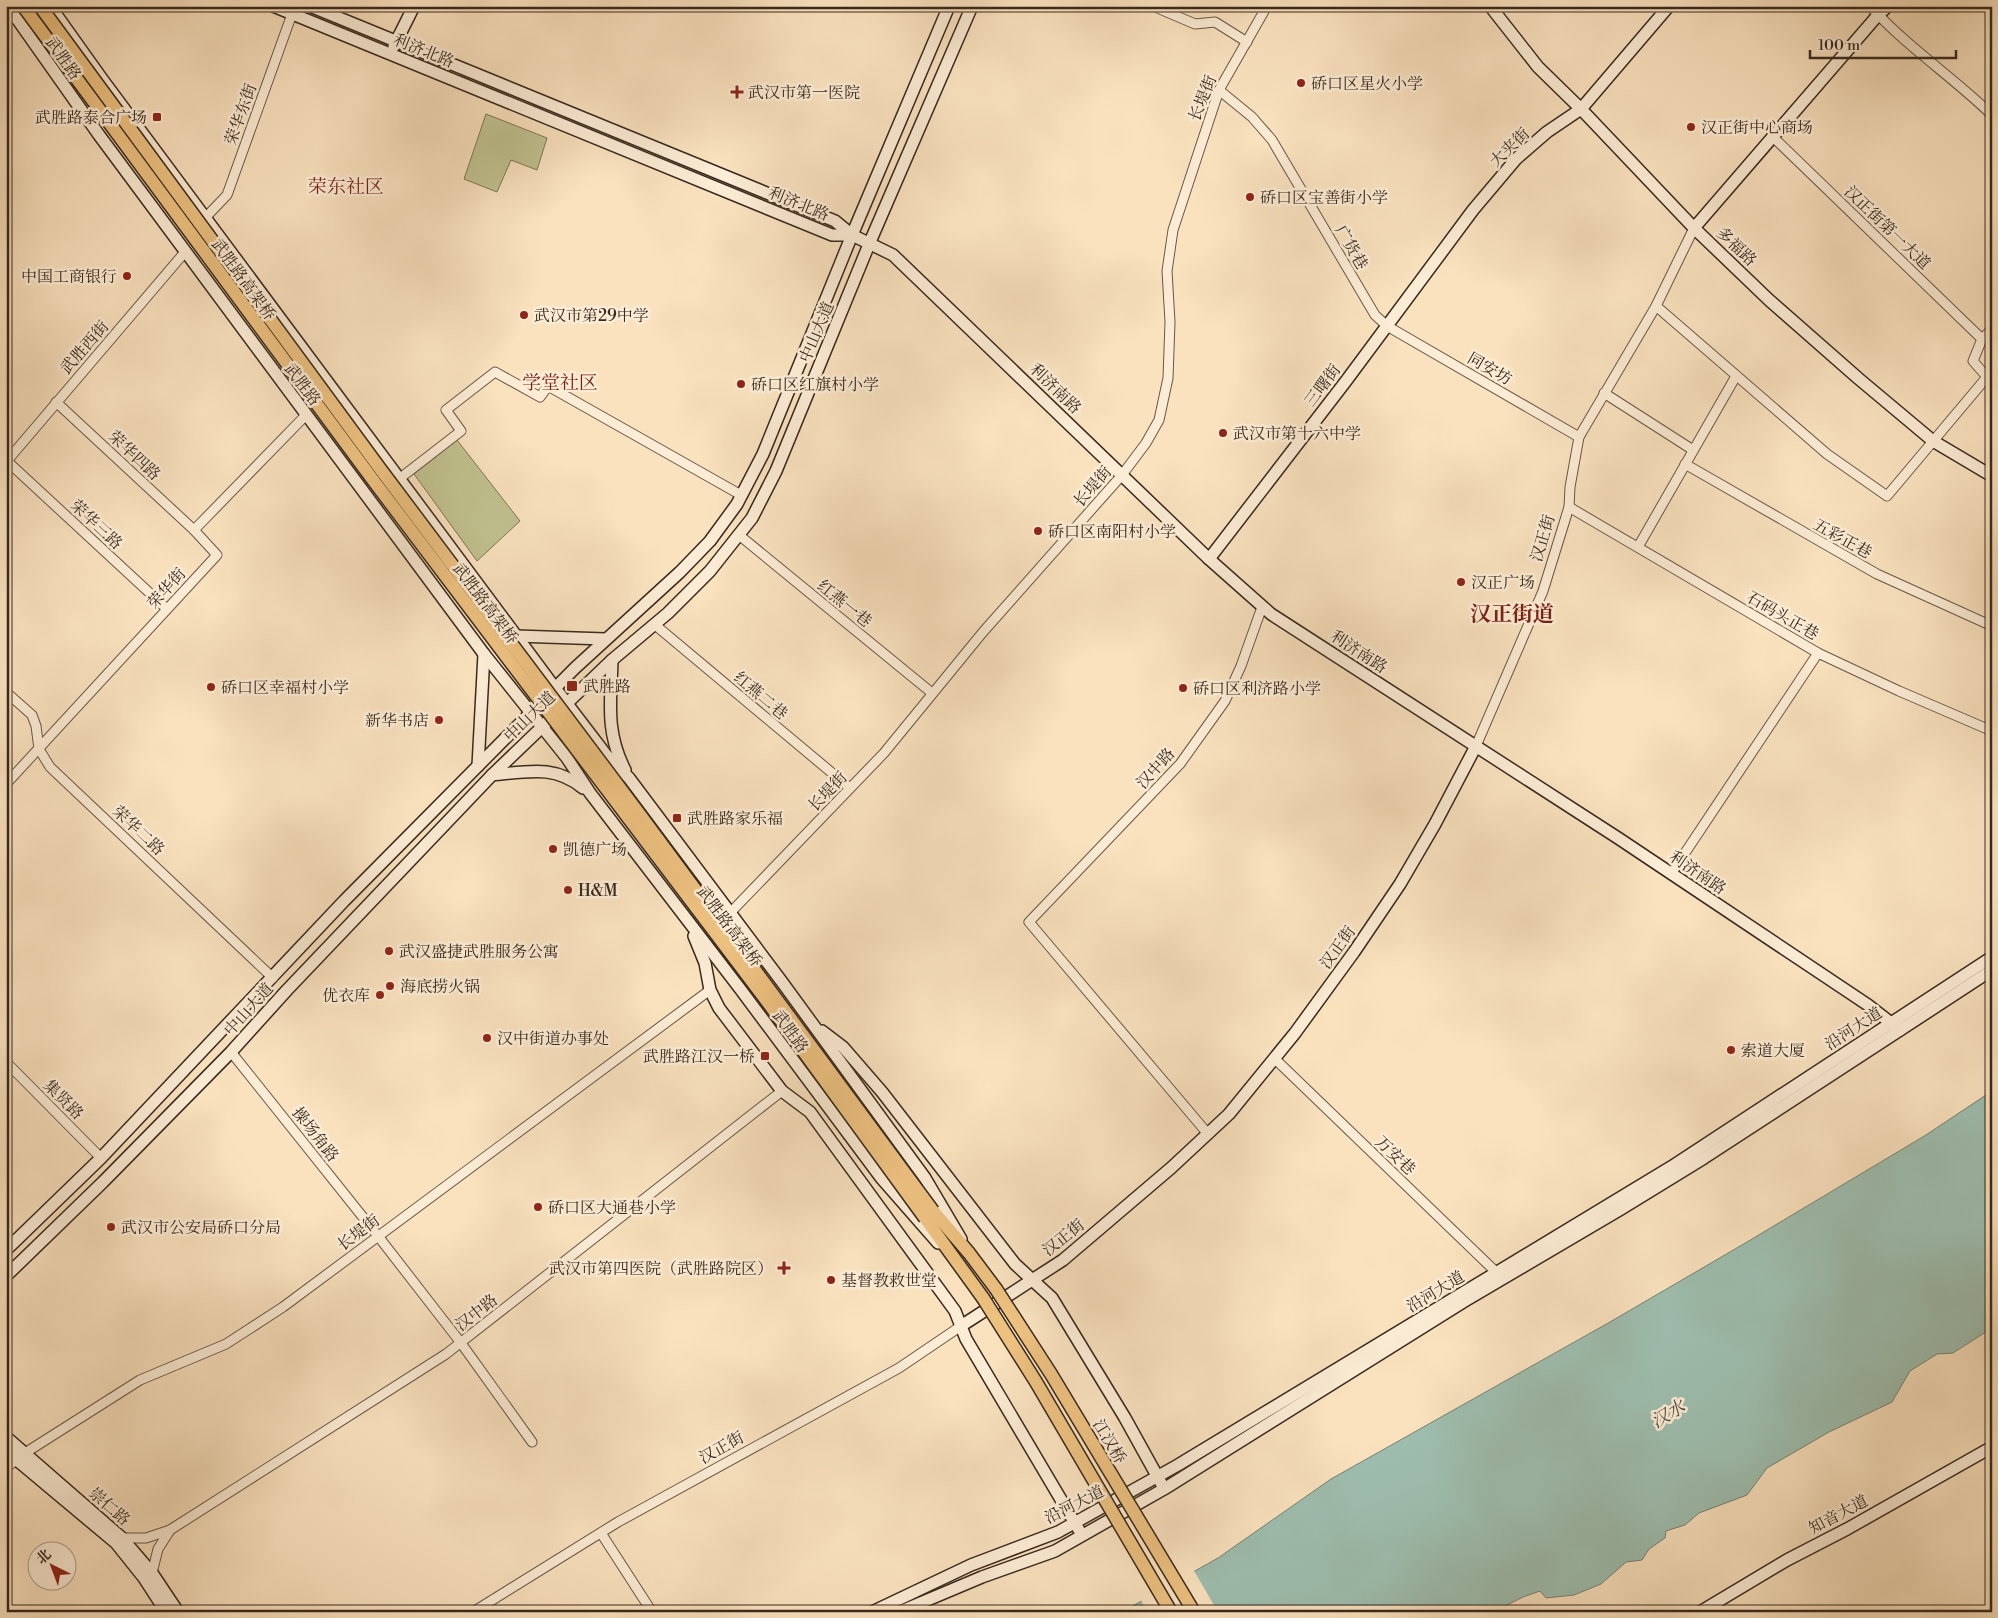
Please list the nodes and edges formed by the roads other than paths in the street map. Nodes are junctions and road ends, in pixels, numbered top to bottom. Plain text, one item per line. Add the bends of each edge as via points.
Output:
1 (22, 6) edge
2 (40, 6) edge
3 (50, 6) edge
4 (273, 6) edge
5 (310, 6) edge
6 (414, 6) edge
7 (949, 6) edge
8 (972, 6) edge
9 (1153, 6) edge
10 (1267, 6) edge
11 (1490, 6) edge
12 (1669, 6) edge
13 (1888, 6) edge
14 (9, 7) edge
15 (1874, 11) edge
16 (292, 14) junction
17 (396, 41) junction
18 (1247, 42) junction
19 (391, 54) junction
20 (1219, 90) junction
21 (1581, 109) junction
22 (1992, 115) edge
23 (1773, 137) junction
24 (205, 218) junction
25 (1694, 228) junction
26 (852, 235) junction
27 (870, 242) junction
28 (185, 252) junction
29 (1656, 306) junction
30 (1387, 326) junction
31 (1992, 329) edge
32 (1982, 339) junction
33 (1736, 376) junction
34 (1604, 393) junction
35 (56, 402) junction
36 (306, 415) junction
37 (1579, 437) junction
38 (1932, 441) junction
39 (1693, 450) junction
40 (7, 462) edge
41 (1685, 464) junction
42 (1122, 475) junction
43 (1992, 476) edge
44 (399, 479) junction
45 (741, 495) junction
46 (1569, 507) junction
47 (194, 530) junction
48 (739, 535) junction
49 (1638, 547) junction
50 (1209, 559) junction
51 (1262, 607) junction
52 (167, 609) junction
53 (654, 624) junction
54 (1992, 626) edge
55 (516, 636) junction
56 (605, 640) junction
57 (1818, 653) junction
58 (484, 654) junction
59 (612, 660) junction
60 (555, 688) junction
61 (6, 692) edge
62 (932, 693) junction
63 (566, 703) junction
64 (531, 713) junction
65 (542, 727) junction
66 (1992, 731) edge
67 (1476, 746) junction
68 (39, 749) junction
69 (478, 766) junction
70 (492, 775) junction
71 (629, 778) junction
72 (6, 784) edge
73 (850, 788) junction
74 (590, 793) junction
75 (1671, 874) junction
76 (730, 913) junction
77 (686, 918) junction
78 (1992, 956) edge
79 (1992, 970) edge
80 (272, 978) junction
81 (710, 990) junction
82 (811, 1022) junction
83 (1891, 1022) junction
84 (1900, 1030) junction
85 (230, 1052) junction
86 (1274, 1058) junction
87 (6, 1062) edge
88 (782, 1091) junction
89 (810, 1112) junction
90 (847, 1134) junction
91 (1208, 1134) junction
92 (101, 1158) junction
93 (929, 1214) junction
94 (378, 1236) junction
95 (6, 1250) edge
96 (969, 1253) junction
97 (955, 1261) junction
98 (1497, 1273) junction
99 (6, 1276) edge
100 (1034, 1280) junction
101 (996, 1289) joint
102 (983, 1298) joint
103 (961, 1326) junction
104 (460, 1343) junction
105 (6, 1438) edge
106 (532, 1442) dead end
107 (1992, 1447) edge
108 (6, 1451) edge
109 (21, 1457) junction
110 (6, 1468) edge
111 (1158, 1477) junction
112 (1164, 1489) junction
113 (1075, 1524) junction
114 (170, 1530) junction
115 (601, 1533) junction
116 (1083, 1536) junction
117 (122, 1538) junction
118 (152, 1573) junction
119 (166, 1612) edge
120 (178, 1612) edge
121 (473, 1612) edge
122 (652, 1612) edge
123 (872, 1612) edge
124 (899, 1612) edge
125 (1171, 1612) edge
126 (1194, 1612) edge
127 (1700, 1612) edge

1 - 93 main road, 武胜路高架桥, bridge via 368,472
2 - 93 main road, 武胜路高架桥, bridge via 509,644 647,824
3 - 24 main road, 武胜路
4 - 16 main road, 利济北路
5 - 17 main road, 利济北路
6 - 17 main road
7 - 26 main road, 中山大道
8 - 27 main road, 中山大道
9 - 18 street via 1195,24 1215,22
10 - 18 street, 长堤街
11 - 21 main road, 多福路 via 1538,67
12 - 21 main road, 大夹街
13 - 15 main road, 汉正街
14 - 28 main road, 武胜路
15 - 22 street
15 - 23 main road, 汉正街
16 - 19 main road, 利济北路
16 - 24 street, 荣华东街 via 227,195
17 - 19 main road
17 - 26 main road, 利济北路 via 835,221
18 - 20 street, 长堤街
19 - 26 main road, 利济北路 via 832,235
20 - 30 street, 广货巷 via 1272,140 1362,296
20 - 42 street, 长堤街 via 1173,230 1167,271 1170,322 1168,378 1159,420
21 - 25 main road, 多福路
21 - 30 main road, 大夹街 via 1516,159 1473,210
23 - 25 main road, 汉正街
23 - 32 street, 汉正街第一大道
24 - 44 main road, 武胜路
25 - 29 street, 汉正街
25 - 38 main road, 多福路 via 1769,300
26 - 27 main road, 利济南路
26 - 45 main road, 中山大道 via 763,454
27 - 42 main road, 利济南路 via 904,264
27 - 48 main road, 中山大道 via 776,471 752,518
28 - 35 street, 武胜西街
28 - 36 main road, 武胜路
29 - 33 street
29 - 34 street, 汉正街
30 - 37 street, 同安坊
30 - 50 main road, 三曙街
31 - 32 street
32 - 38 street via 1973,361 1987,377
33 - 38 street via 1828,454 1887,496
33 - 39 street
34 - 37 street, 汉正街
34 - 39 street
35 - 40 street, 武胜西街
35 - 47 street, 荣华四路
36 - 47 street
36 - 58 main road, 武胜路
37 - 46 street, 汉正街
38 - 43 main road, 多福路
39 - 41 street
40 - 52 street, 荣华三路
41 - 49 street
41 - 54 street, 五彩正巷 via 1877,574
42 - 50 main road, 利济南路
42 - 62 street, 长堤街
44 - 45 street via 460,431 446,410 495,372 540,397 548,386
44 - 55 main road, 武胜路
45 - 56 main road, 中山大道 via 710,541
46 - 49 street, 石码头正巷
46 - 67 street, 汉正街 via 1542,591
47 - 52 street, 荣华街 via 217,555
48 - 53 main road, 中山大道 via 710,571
48 - 62 street, 红燕一巷
49 - 57 street, 石码头正巷
50 - 51 main road, 利济南路
51 - 67 main road, 利济南路
51 - 91 street, 汉中路 via 1225,701 1180,764 1030,922
52 - 68 street, 荣华街
53 - 59 main road, 中山大道
53 - 73 street, 红燕二巷
55 - 56 main road
55 - 60 main road, 武胜路
56 - 60 main road, 中山大道
57 - 66 street, 石码头正巷
57 - 75 street
58 - 64 main road, 武胜路
58 - 69 main road
59 - 63 main road, 中山大道
59 - 71 main road via 610,721 616,752
60 - 63 main road, 武胜路
60 - 64 main road, 中山大道
61 - 68 street, 荣华二路 via 32,715
62 - 73 street, 长堤街 via 884,753
63 - 65 main road, 中山大道
63 - 71 main road, 武胜路 via 607,756
64 - 65 main road, 武胜路
64 - 69 main road, 中山大道
65 - 70 main road, 中山大道
65 - 74 main road, 武胜路
67 - 75 main road, 利济南路
67 - 86 main road, 汉正街 via 1400,884 1354,952
68 - 72 street, 荣华街
68 - 80 street, 荣华二路 via 50,767
69 - 80 main road, 中山大道
70 - 74 main road via 545,770 573,780
70 - 85 main road, 中山大道
71 - 76 main road, 武胜路
73 - 76 street, 长堤街
74 - 77 main road, 武胜路
75 - 83 main road, 利济南路
76 - 82 main road, 武胜路
77 - 81 main road via 705,963
77 - 90 main road, 武胜路
78 - 83 main road, 沿河大道
79 - 84 main road, 沿河大道
80 - 92 main road, 中山大道
81 - 88 main road via 719,1008
81 - 94 street, 长堤街
82 - 96 main road, 武胜路 via 925,1178
82 - 100 main road via 843,1047 882,1092 1015,1264
83 - 84 main road, 利济南路
83 - 98 main road, 沿河大道 via 1671,1167
84 - 112 main road, 沿河大道 via 1671,1179 1463,1302
85 - 94 street, 操场角路
85 - 99 main road, 中山大道
86 - 91 main road, 汉正街 via 1229,1114
86 - 98 street, 万安巷
87 - 92 street, 集贤路
88 - 89 main road
88 - 104 street, 汉中路
89 - 90 main road
89 - 103 main road via 955,1311
90 - 97 main road, 武胜路 via 902,1204
91 - 100 main road, 汉正街 via 1063,1260
92 - 95 main road, 中山大道
93 - 96 main road
93 - 97 main road
94 - 104 street, 操场角路
94 - 109 street, 长堤街 via 283,1307 226,1344 140,1380
96 - 101 main road, 武胜路
97 - 102 main road, 武胜路
98 - 111 main road, 沿河大道
100 - 103 main road, 汉正街
100 - 111 main road via 1052,1298
101 - 126 main road, 江汉桥, bridge
102 - 125 main road, 江汉桥, bridge
103 - 113 main road
103 - 115 street, 汉正街 via 865,1388
104 - 106 street, 操场角路
104 - 114 street, 汉中路
105 - 109 main road, 崇仁路
107 - 127 main road, 知音大道
108 - 109 main road, 崇仁路
109 - 110 street, 长堤街
109 - 117 main road, 崇仁路
109 - 119 main road, 崇仁路 via 116,1543
111 - 112 main road
111 - 113 main road, 沿河大道
112 - 116 main road, 沿河大道
113 - 116 main road
113 - 123 main road, 沿河大道 via 971,1565
114 - 117 street, 汉中路 via 146,1538
114 - 118 street, 汉中路 via 158,1549
115 - 121 street, 汉正街
115 - 122 street
116 - 124 main road, 沿河大道 via 1055,1551
117 - 118 main road, 崇仁路
118 - 120 main road, 崇仁路

